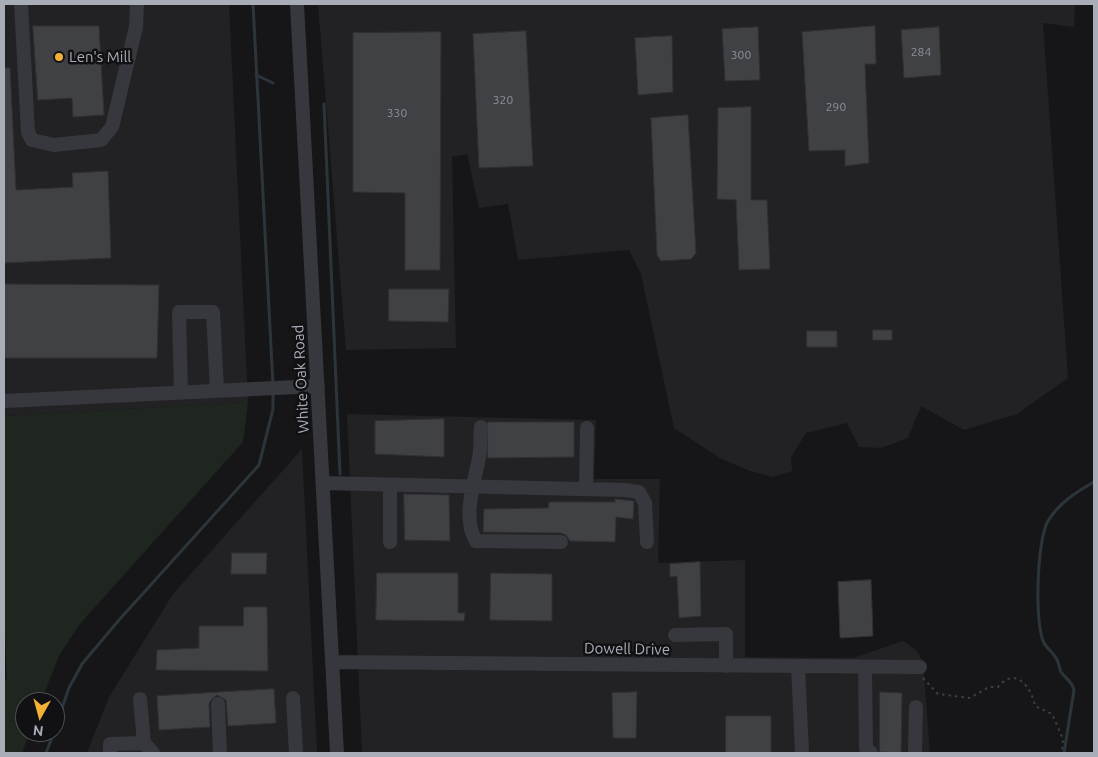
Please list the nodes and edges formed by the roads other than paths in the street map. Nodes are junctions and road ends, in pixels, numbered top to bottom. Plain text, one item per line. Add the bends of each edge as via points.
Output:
1 (21, 4) edge
2 (137, 4) edge
3 (297, 4) edge
4 (318, 386) junction
5 (217, 390) junction
6 (181, 392) junction
7 (4, 401) edge
8 (481, 427) dead end
9 (587, 428) dead end
10 (323, 484) junction
11 (390, 485) junction
12 (472, 487) junction
13 (586, 489) junction
14 (390, 542) dead end
15 (561, 542) dead end
16 (647, 542) dead end
17 (675, 635) dead end
18 (333, 662) junction
19 (726, 666) junction
20 (798, 666) junction
21 (864, 667) junction
22 (916, 667) road end
23 (293, 698) dead end
24 (140, 699) dead end
25 (218, 704) dead end
26 (916, 706) dead end
27 (144, 742) junction
28 (110, 753) edge
29 (154, 753) edge
30 (220, 753) edge
31 (296, 753) edge
32 (337, 753) edge
33 (802, 753) edge
34 (871, 753) edge
35 (915, 753) edge

1 - 2 street via 28,132 32,140 54,145 101,140 112,127 136,27
3 - 4 street, White Oak Road
4 - 5 street
4 - 10 street, White Oak Road
5 - 6 street
5 - 6 street via 213,312 178,312
6 - 7 street
8 - 12 street via 480,456
9 - 13 street
10 - 11 street
10 - 18 street, White Oak Road
11 - 12 street
11 - 14 street
12 - 13 street
12 - 15 street via 471,532 476,541
13 - 16 street via 639,492 645,503
17 - 19 street via 726,634
18 - 19 street, Dowell Drive
18 - 32 street, White Oak Road
19 - 20 street, Dowell Drive
20 - 21 street, Dowell Drive
20 - 33 street
21 - 22 street, Dowell Drive
21 - 34 street via 866,748
23 - 31 street
24 - 27 street
25 - 30 street
26 - 35 street
27 - 28 street via 110,744
27 - 29 street

